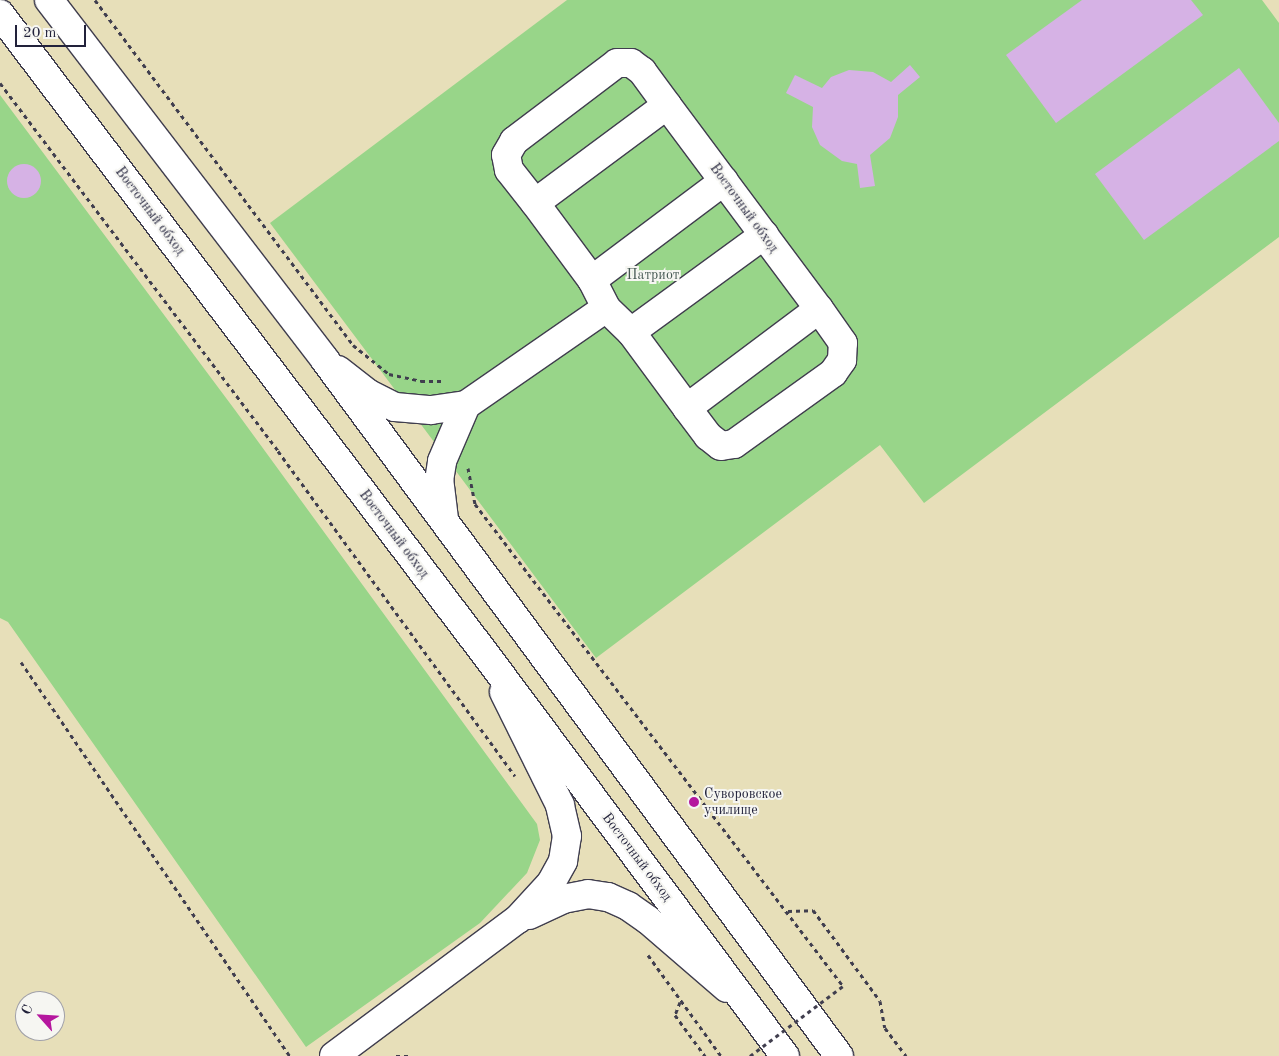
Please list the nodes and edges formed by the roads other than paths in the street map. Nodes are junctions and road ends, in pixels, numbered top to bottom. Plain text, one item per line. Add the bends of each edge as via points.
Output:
1 (49, 0) edge
2 (0, 14) edge
3 (667, 105) junction
4 (724, 181) junction
5 (535, 203) junction
6 (764, 235) junction
7 (592, 280) junction
8 (606, 308) junction
9 (819, 310) junction
10 (631, 332) junction
11 (325, 360) junction
12 (466, 405) junction
13 (687, 408) junction
14 (444, 519) junction
15 (486, 655) junction
16 (518, 920) junction
17 (747, 1004) junction
18 (334, 1056) edge
19 (785, 1056) edge
20 (838, 1056) edge

1 - 11 main road
2 - 15 main road, Восточный обход
3 - 4 main road, Восточный обход
3 - 5 main road
3 - 5 main road, Восточный обход via 642,71 632,63 618,63 514,140 506,154 509,170
4 - 6 main road, Восточный обход
4 - 7 main road
5 - 7 main road
6 - 9 main road, Восточный обход
6 - 10 main road
7 - 8 main road
8 - 10 main road
8 - 12 main road
9 - 13 main road
9 - 13 main road, Восточный обход via 843,342 842,360 833,373 734,444 721,446 708,436
10 - 13 main road
11 - 12 main road via 367,394 395,407 431,410
11 - 14 main road
12 - 14 main road via 442,461 439,481
14 - 20 main road
15 - 16 main road via 560,805 567,836 563,861 551,883
15 - 17 main road, Восточный обход
16 - 17 main road via 563,899 588,894 608,897 648,920
16 - 18 main road
17 - 19 main road, Восточный обход

